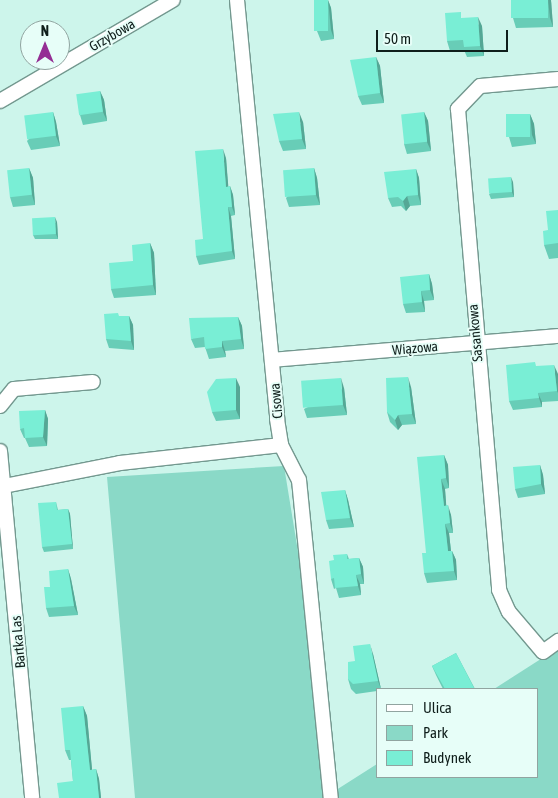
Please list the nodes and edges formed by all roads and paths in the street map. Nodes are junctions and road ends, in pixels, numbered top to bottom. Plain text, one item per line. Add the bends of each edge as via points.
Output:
1 (173, 0) edge
2 (237, 0) edge
3 (558, 79) edge
4 (0, 101) edge
5 (558, 336) edge
6 (476, 343) junction
7 (272, 360) junction
8 (93, 382) dead end
9 (0, 406) edge
10 (282, 445) junction
11 (0, 450) edge
12 (4, 486) junction
13 (558, 641) edge
14 (32, 798) edge
15 (331, 798) edge

1 - 4 street, Grzybowa
2 - 7 street, Cisowa
3 - 6 street, Sasankowa via 480,86 458,109
5 - 6 street, Wiązowa
6 - 7 street, Wiązowa
6 - 13 street, Sasankowa via 498,590 509,612 542,652
7 - 10 street, Cisowa
8 - 9 street via 14,390
10 - 12 street via 120,463
10 - 15 street, Cisowa via 299,480
11 - 12 street, Bartka Las
12 - 14 street, Bartka Las

